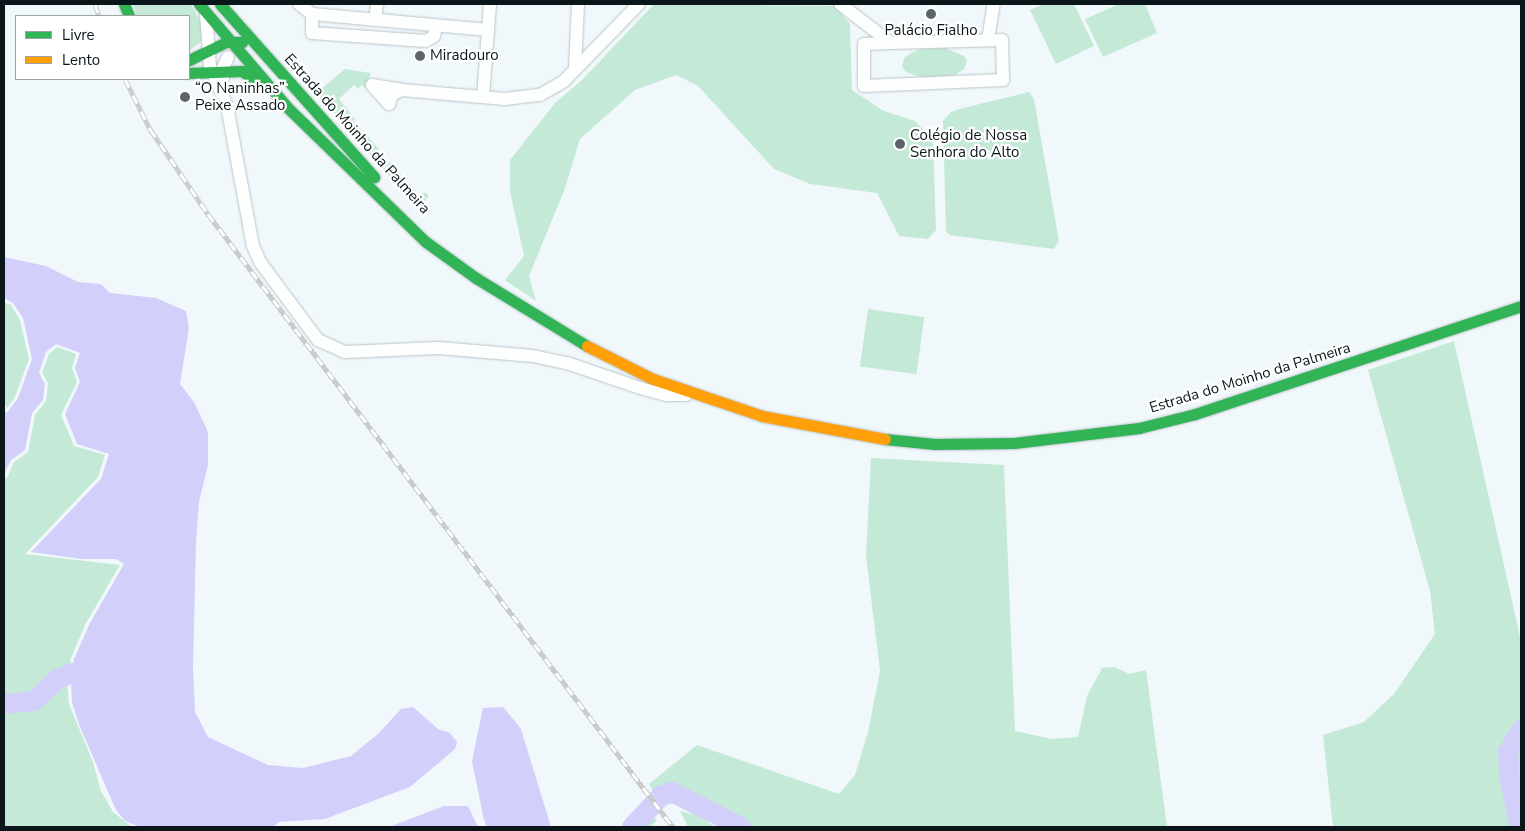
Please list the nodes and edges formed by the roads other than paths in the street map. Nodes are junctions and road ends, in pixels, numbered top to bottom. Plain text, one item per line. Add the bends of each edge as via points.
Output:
1 (220, 4) edge
2 (234, 4) edge
3 (299, 4) edge
4 (377, 4) edge
5 (490, 4) edge
6 (578, 4) edge
7 (638, 4) edge
8 (840, 4) edge
9 (994, 4) edge
10 (202, 6) edge
11 (312, 14) junction
12 (234, 20) junction
13 (375, 20) junction
14 (436, 26) junction
15 (488, 30) junction
16 (988, 40) junction
17 (234, 42) junction
18 (255, 43) junction
19 (891, 43) junction
20 (209, 49) junction
21 (228, 57) joint
22 (190, 59) edge
23 (215, 69) junction
24 (575, 69) junction
25 (190, 73) edge
26 (402, 90) junction
27 (483, 97) junction
28 (316, 137) junction
29 (347, 147) junction
30 (476, 278) junction
31 (1521, 306) edge
32 (696, 394) junction

1 - 12 main road, Estrada do Moinho da Palmeira
2 - 12 main road
2 - 18 main road via 241,23
3 - 11 street
4 - 13 street
5 - 15 street
6 - 24 street
7 - 24 street
8 - 19 street
9 - 16 street
10 - 17 main road, Estrada do Moinho da Palmeira
10 - 20 street
11 - 13 street
11 - 14 street via 312,33 426,41 434,36
12 - 17 main road
12 - 18 main road, Estrada do Moinho da Palmeira
13 - 14 street
14 - 15 street
15 - 27 street
16 - 19 street
16 - 19 street via 1002,40 1003,80 864,86 864,44
17 - 20 main road
17 - 21 main road
17 - 28 main road, Estrada do Moinho da Palmeira
17 - 29 main road via 245,43 255,51 305,108
18 - 29 main road, Estrada do Moinho da Palmeira
20 - 22 main road
20 - 23 street
21 - 23 street
23 - 25 main road
23 - 28 main road via 242,71 252,77
23 - 32 street via 227,106 253,246 260,262 318,340 332,348 359,353 439,348 533,356 567,363 667,395
24 - 27 street via 564,81 540,95 505,99
26 - 26 street via 372,85 389,104 392,95
26 - 27 street
28 - 30 main road, Estrada do Moinho da Palmeira via 426,242
29 - 30 main road, Estrada do Moinho da Palmeira via 407,215
30 - 32 main road, Estrada do Moinho da Palmeira via 599,354 653,379
31 - 32 main road, Estrada do Moinho da Palmeira via 1195,414 1139,428 1014,444 935,444 868,438 762,416

